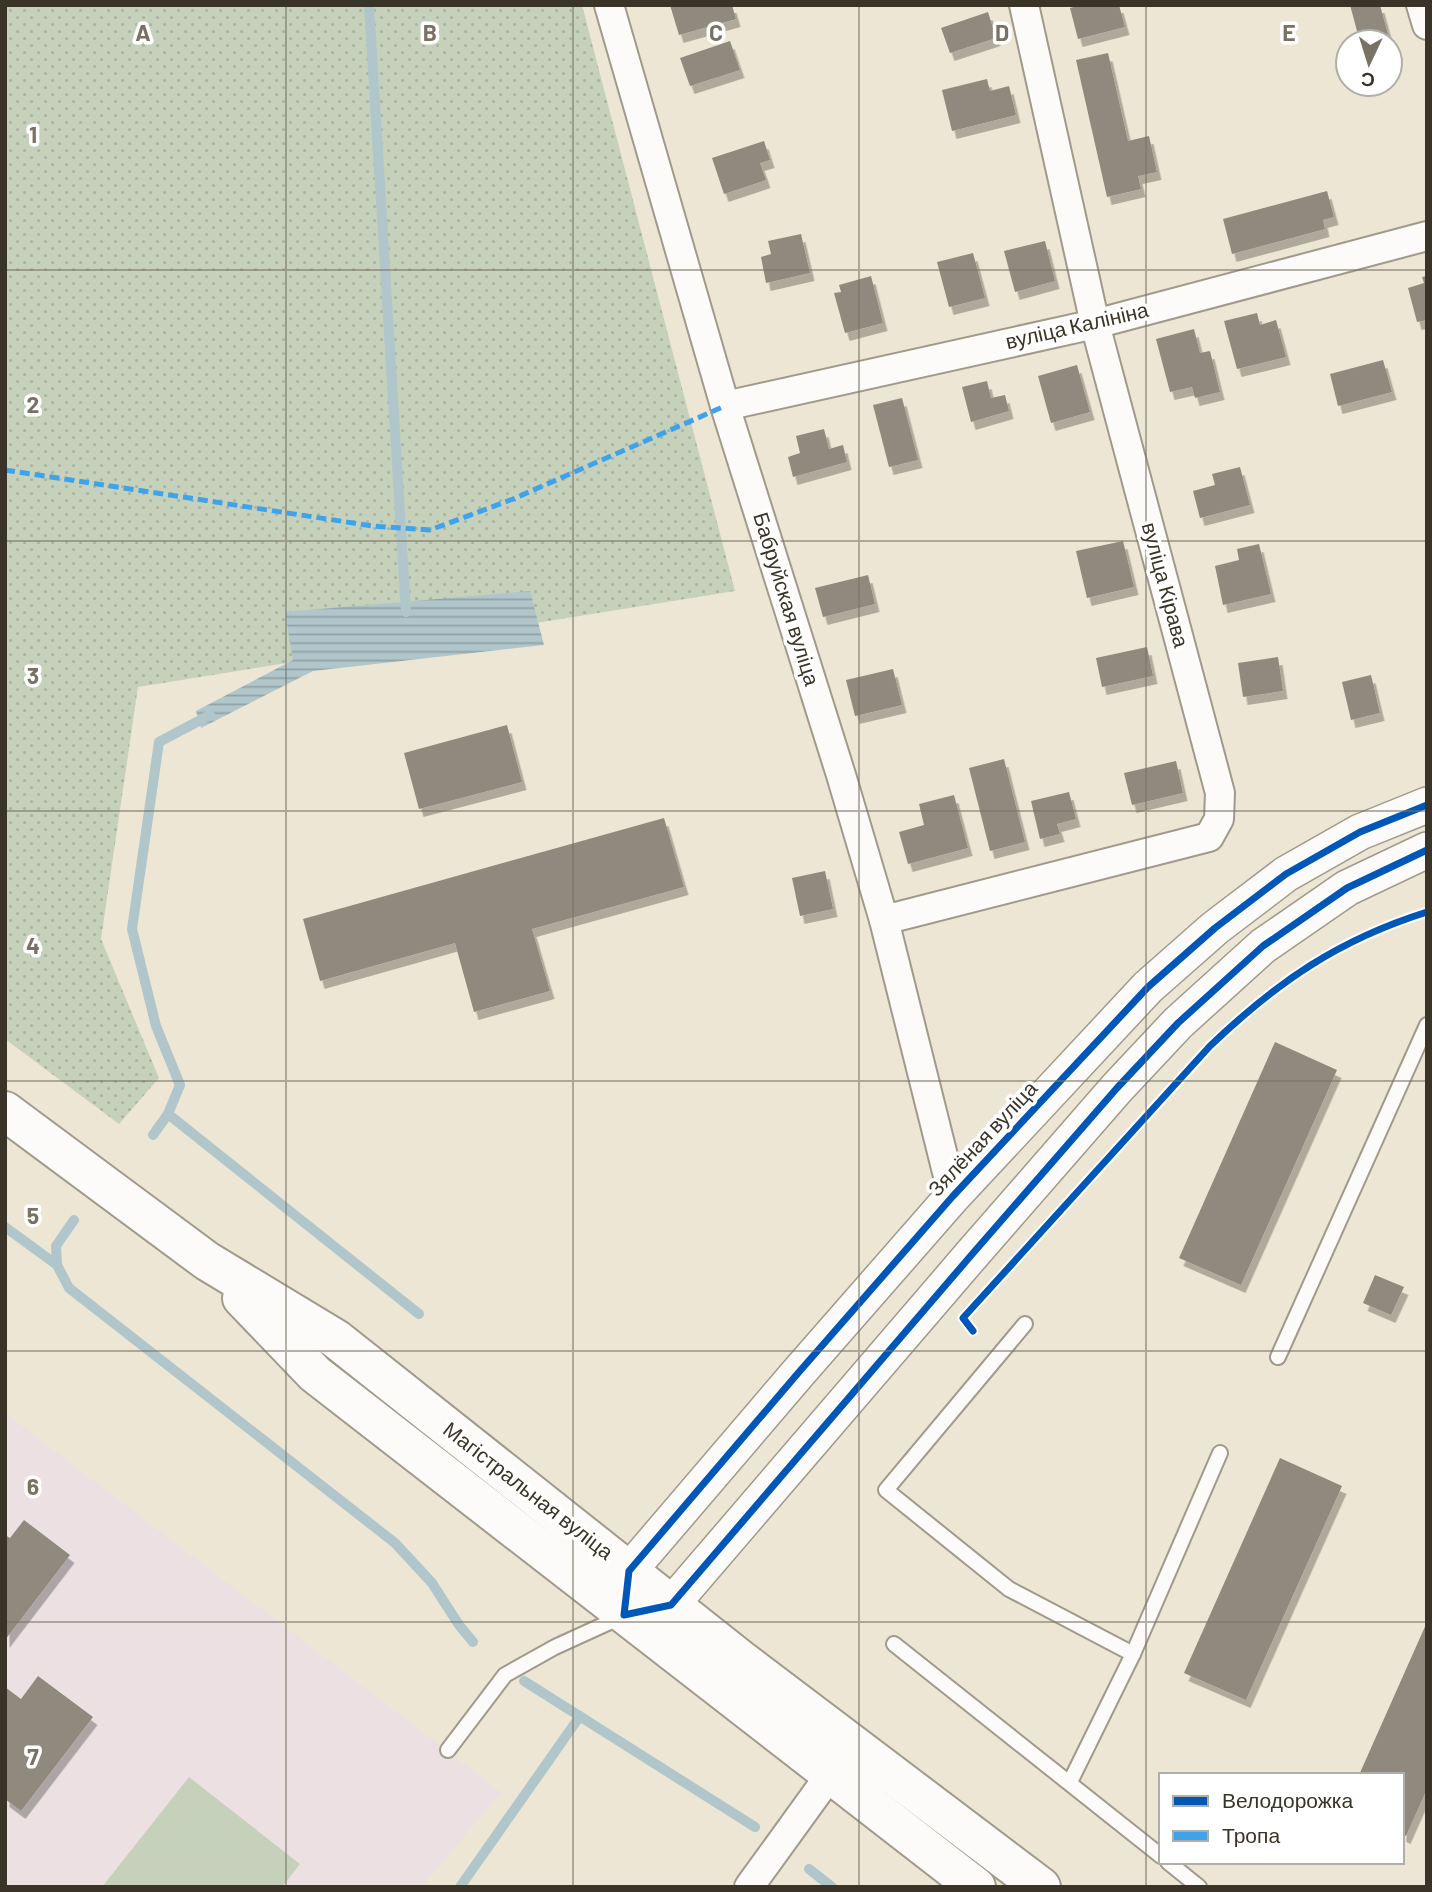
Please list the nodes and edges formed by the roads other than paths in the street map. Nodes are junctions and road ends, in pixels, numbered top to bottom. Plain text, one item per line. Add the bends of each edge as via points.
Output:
1 (609, 5) edge
2 (1024, 5) edge
3 (1421, 5) edge
4 (1427, 24) edge
5 (1427, 236) edge
6 (1095, 324) junction
7 (725, 406) junction
8 (1427, 805) edge
9 (1427, 850) edge
10 (884, 920) junction
11 (1427, 1025) edge
12 (5, 1111) edge
13 (953, 1196) junction
14 (207, 1261) junction
15 (1025, 1324) dead end
16 (1278, 1357) dead end
17 (1220, 1453) dead end
18 (629, 1571) junction
19 (671, 1605) junction
20 (624, 1615) junction
21 (894, 1644) dead end
22 (1133, 1654) junction
23 (447, 1750) dead end
24 (831, 1775) junction
25 (1070, 1782) junction
26 (1159, 1854) edge
27 (1170, 1864) edge
28 (1194, 1885) edge
29 (749, 1887) edge
30 (976, 1887) edge
31 (1041, 1887) edge

1 - 7 street, Бабруйская вуліца
2 - 6 street, вуліца Кірава
3 - 4 street
5 - 6 street, вуліца Калініна
6 - 7 street, вуліца Калініна
6 - 10 street, вуліца Кірава via 1220,793 1219,819 1209,837
7 - 10 street, Бабруйская вуліца
8 - 13 street, Зялёная вуліца via 1360,832 1286,874 1215,928 1148,987
9 - 19 street via 1347,888 1273,938 1178,1023
10 - 13 street, Бабруйская вуліца
11 - 16 lane
12 - 14 main road, Магістральная вуліца
13 - 18 street, Зялёная вуліца
14 - 18 main road, Магістральная вуліца via 336,1339
14 - 20 main road, Магістральная вуліца via 315,1374
15 - 22 lane via 886,1490 1009,1590
17 - 22 lane
18 - 19 main road, Магістральная вуліца
18 - 20 street
19 - 20 street
19 - 31 main road, Магістральная вуліца
20 - 23 lane via 505,1675
20 - 24 main road, Магістральная вуліца
21 - 25 lane
22 - 25 lane
24 - 29 street
24 - 30 main road, Магістральная вуліца
25 - 26 lane
27 - 28 lane

